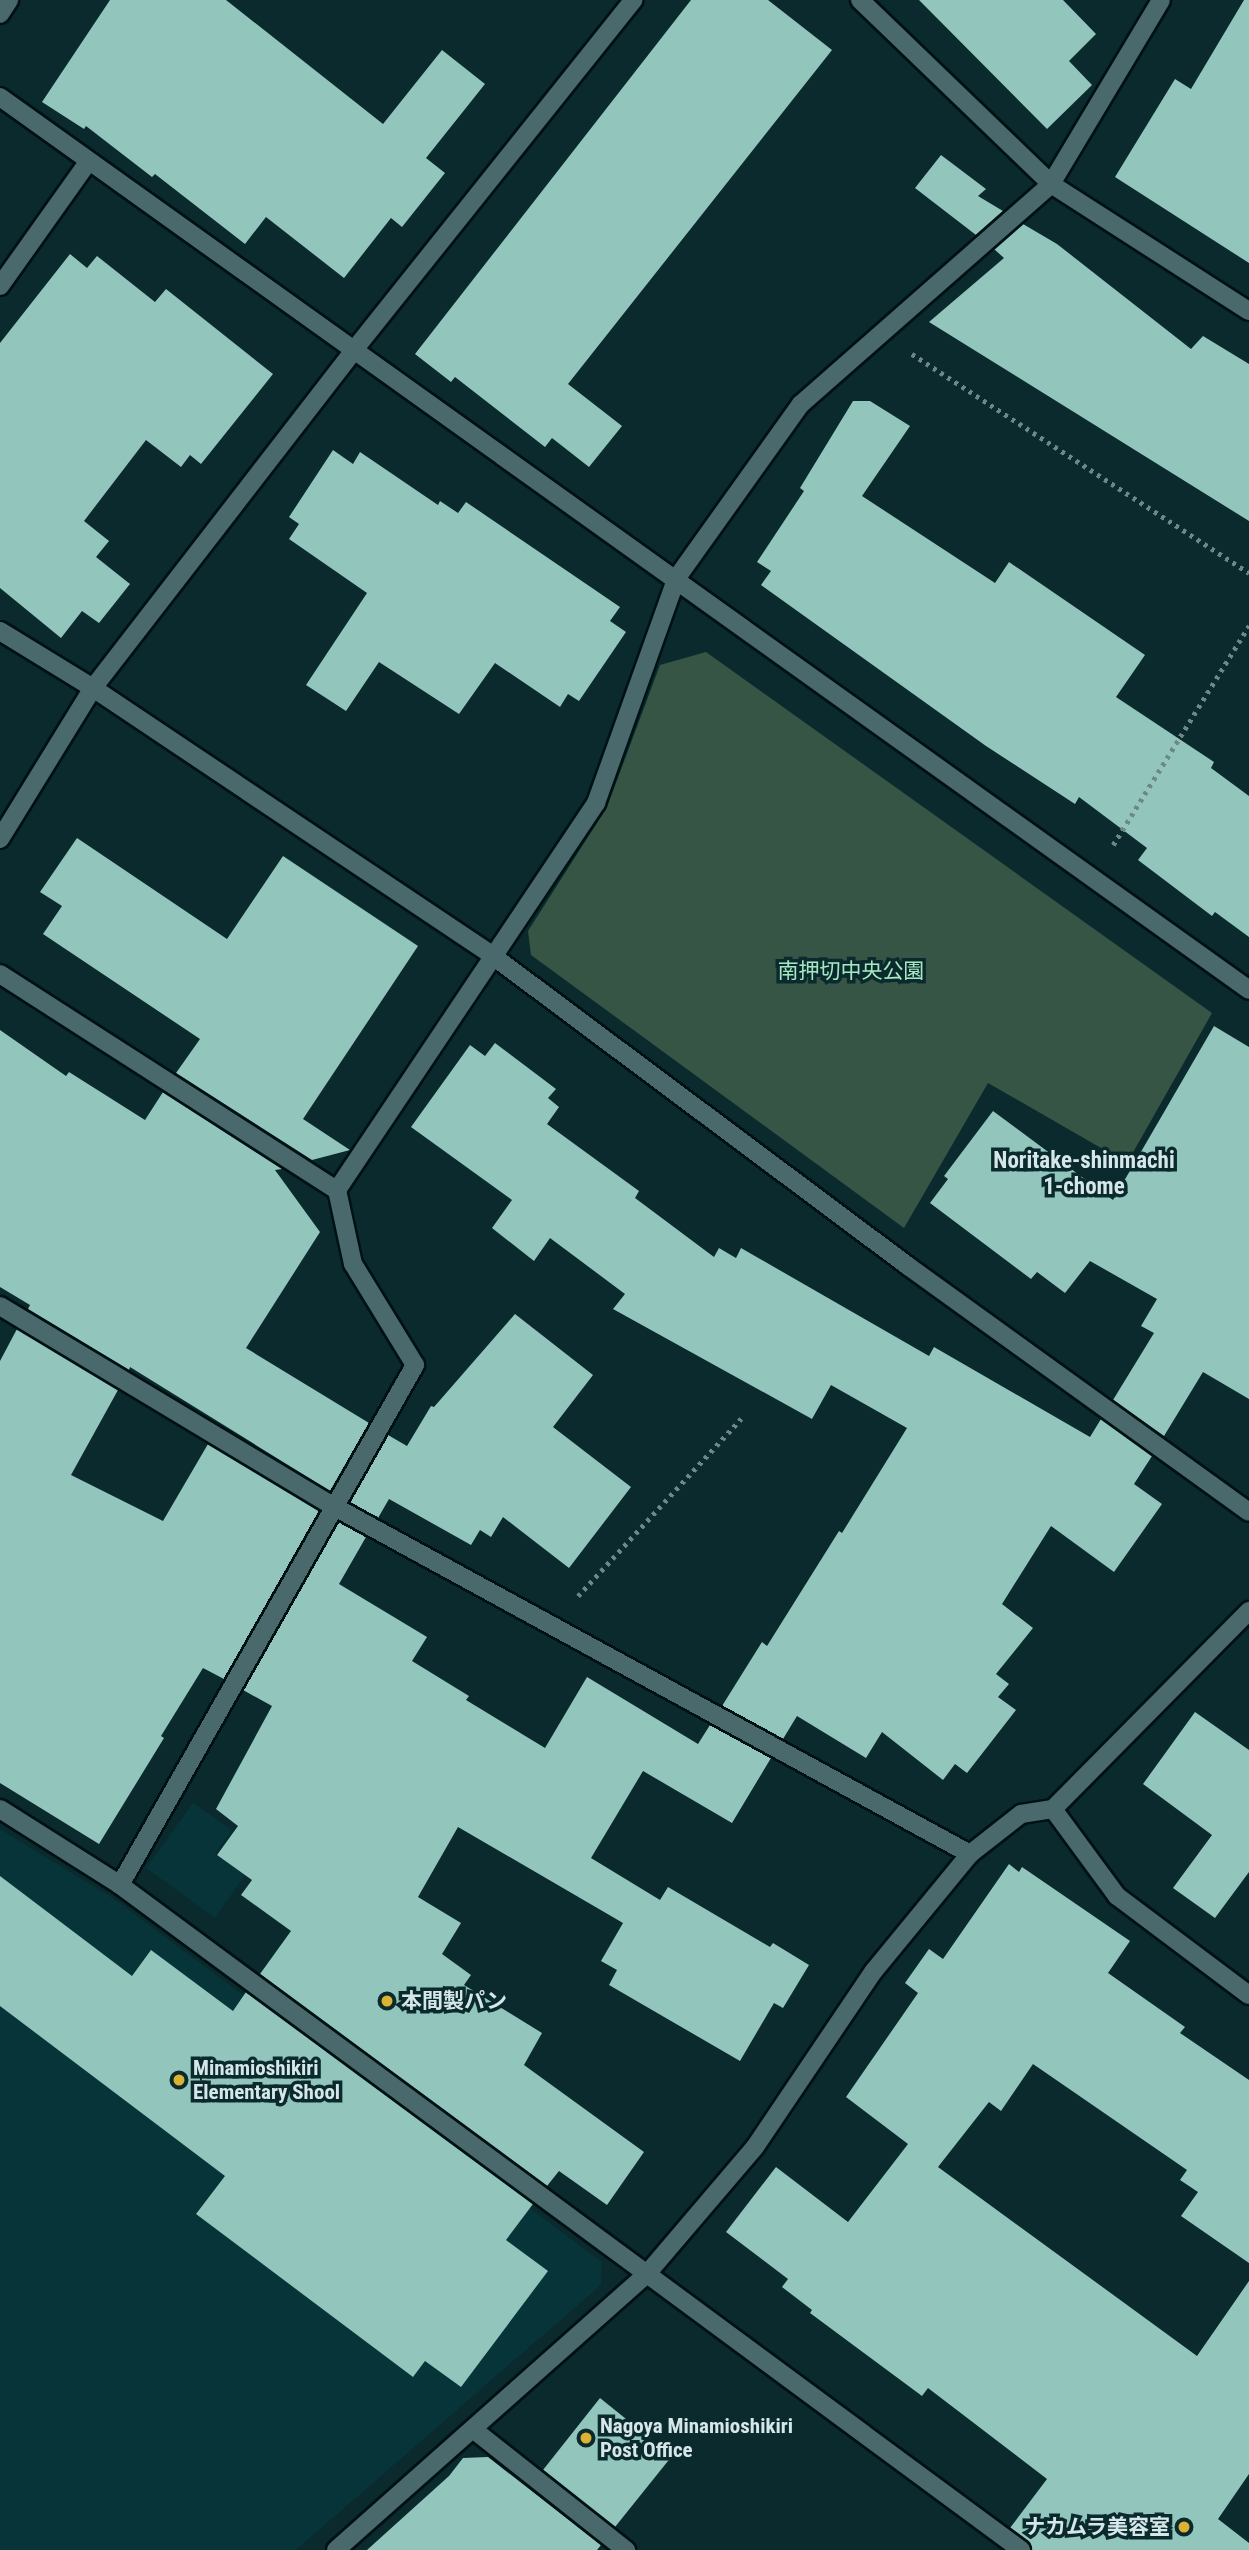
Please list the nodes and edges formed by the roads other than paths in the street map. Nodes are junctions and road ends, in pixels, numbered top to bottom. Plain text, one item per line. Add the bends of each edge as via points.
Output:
1 (9, 0) edge
2 (633, 0) edge
3 (860, 0) edge
4 (1161, 0) edge
5 (0, 14) edge
6 (0, 97) edge
7 (88, 162) junction
8 (1051, 184) junction
9 (0, 286) edge
10 (1249, 311) edge
11 (354, 350) junction
12 (676, 579) junction
13 (0, 631) edge
14 (93, 688) junction
15 (0, 839) edge
16 (493, 956) junction
17 (0, 974) edge
18 (1249, 990) edge
19 (337, 1190) junction
20 (0, 1306) edge
21 (333, 1506) junction
22 (1249, 1512) edge
23 (1249, 1611) edge
24 (1053, 1809) junction
25 (0, 1810) edge
26 (970, 1854) junction
27 (120, 1885) junction
28 (1249, 1995) edge
29 (646, 2275) junction
30 (474, 2430) junction
31 (336, 2550) edge
32 (626, 2550) edge
33 (1021, 2550) edge

1 - 5 street
2 - 11 street
3 - 8 street
4 - 8 street
6 - 7 street
7 - 9 street
7 - 11 street
8 - 10 street
8 - 12 street via 801,404
11 - 12 street
11 - 14 street
12 - 16 street via 596,803
12 - 18 street
13 - 14 street
14 - 15 street
14 - 16 street
16 - 19 street
16 - 22 street via 908,1266
17 - 19 street
19 - 21 street via 353,1264 415,1365
20 - 21 street
21 - 26 street
21 - 27 street
23 - 24 street
24 - 26 street via 1021,1814
24 - 28 street via 1117,1896
25 - 27 street
26 - 29 street via 873,1972 755,2147
27 - 29 street
29 - 30 street
29 - 33 street
30 - 31 street
30 - 32 street

